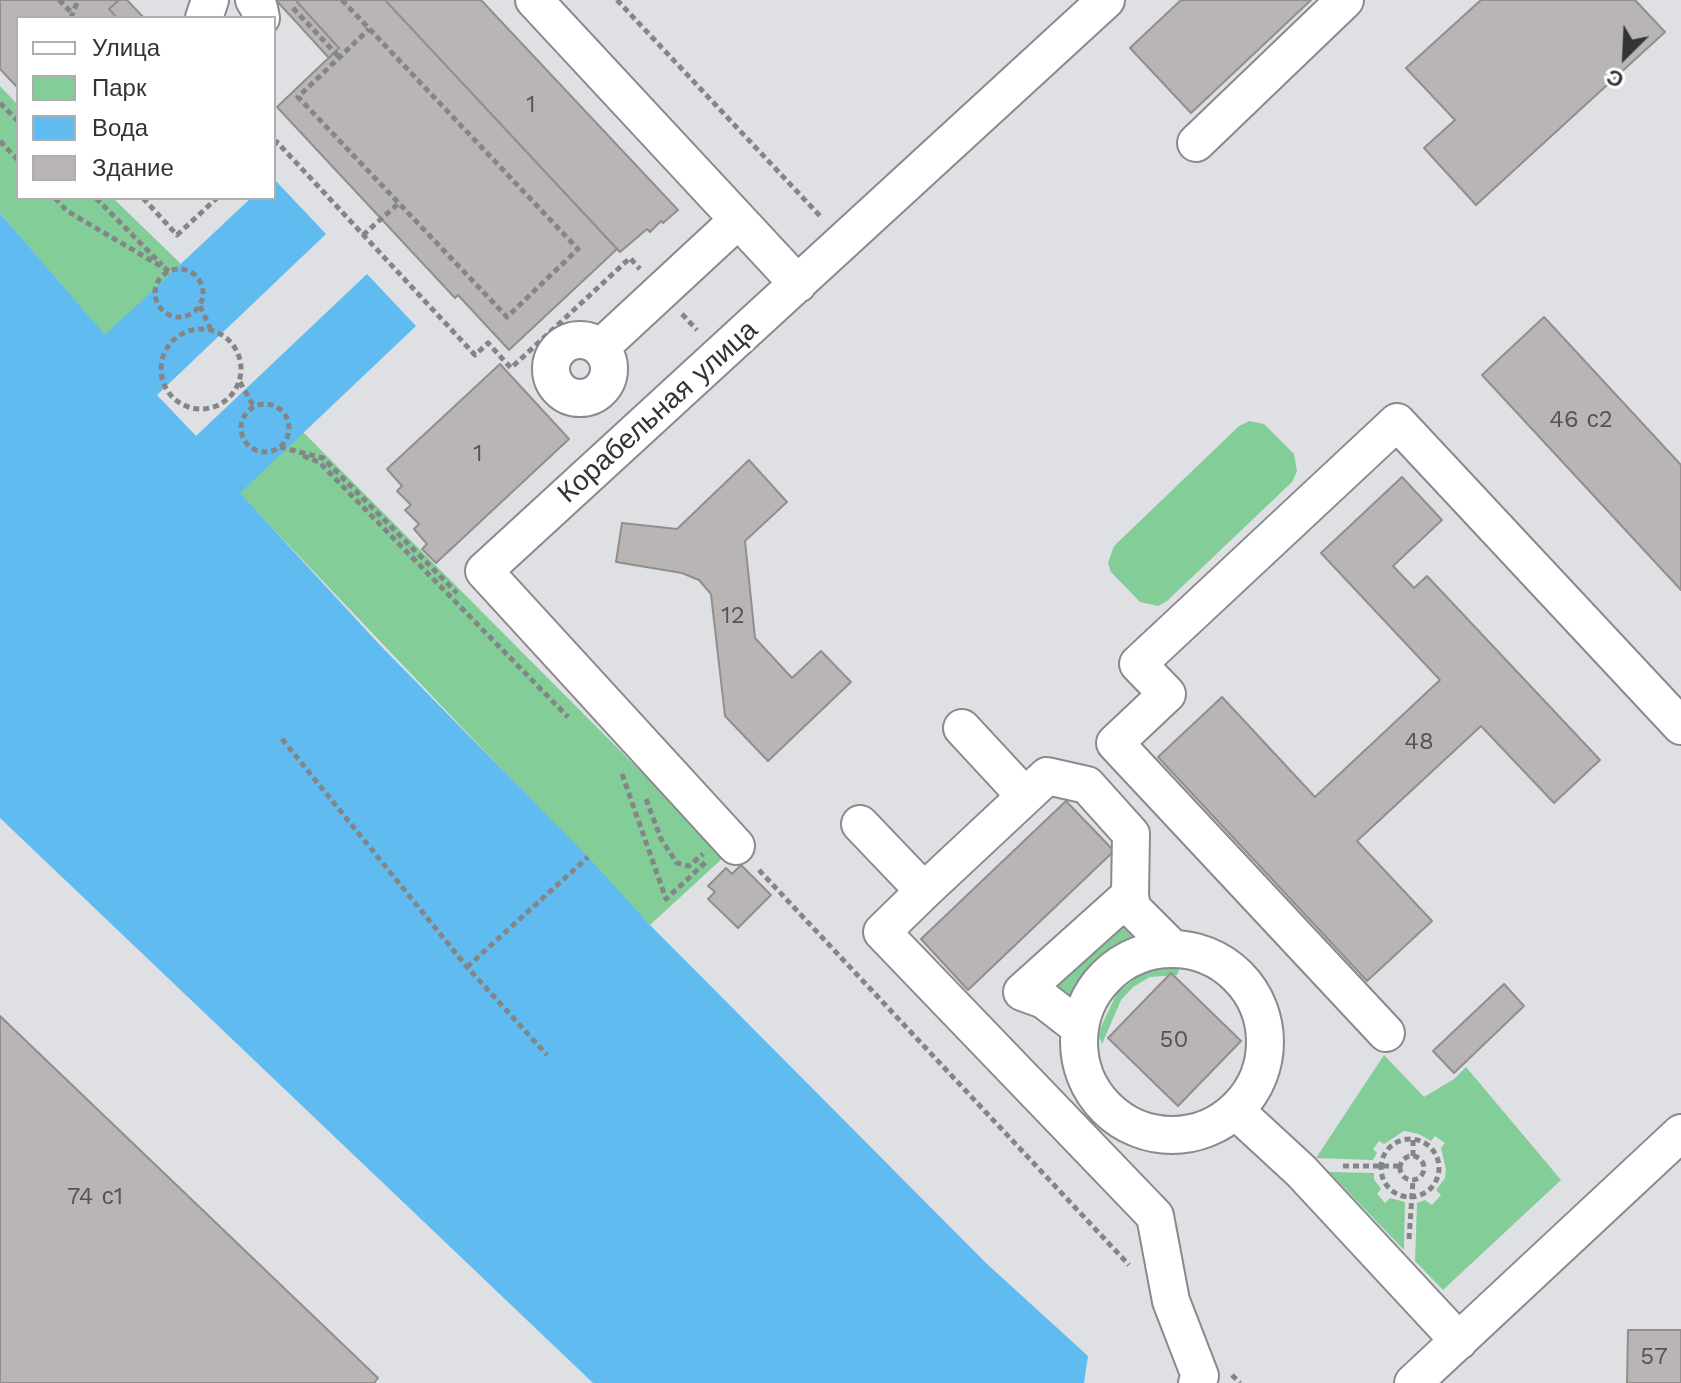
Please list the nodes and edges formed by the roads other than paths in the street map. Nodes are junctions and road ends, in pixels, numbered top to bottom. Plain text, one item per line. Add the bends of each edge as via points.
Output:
1 (534, 0) edge
2 (1106, 0) edge
3 (1345, 0) edge
4 (1196, 143) dead end
5 (738, 220) junction
6 (798, 284) junction
7 (600, 348) dead end
8 (1681, 726) edge
9 (962, 728) dead end
10 (1025, 796) junction
11 (860, 824) dead end
12 (733, 843) road end
13 (924, 891) junction
14 (1130, 895) junction
15 (1171, 947) junction
16 (1080, 1028) junction
17 (1386, 1033) dead end
18 (1236, 1111) junction
19 (1681, 1133) edge
20 (1459, 1341) junction
21 (1213, 1377) edge
22 (1413, 1383) edge

1 - 5 street
2 - 6 street, Корабельная улица
3 - 4 street
5 - 6 street
5 - 7 street
6 - 12 street, Корабельная улица via 484,571
8 - 17 street via 1397,422 1138,664 1167,694 1115,743
9 - 10 street
10 - 13 street
10 - 14 street via 1047,776 1087,785 1131,834
11 - 13 street
13 - 21 street via 882,932 1155,1216 1171,1301 1200,1376
14 - 15 street via 1132,908
14 - 16 street via 1022,992 1044,1000
15 - 16 street via 1140,953 1115,967 1096,987
15 - 18 street via 1203,952 1231,968 1253,993 1265,1023 1266,1055 1256,1086
16 - 18 street via 1084,1074 1099,1101 1122,1121 1151,1133 1181,1136 1211,1128
18 - 20 street via 1301,1171
19 - 20 street
20 - 22 street

